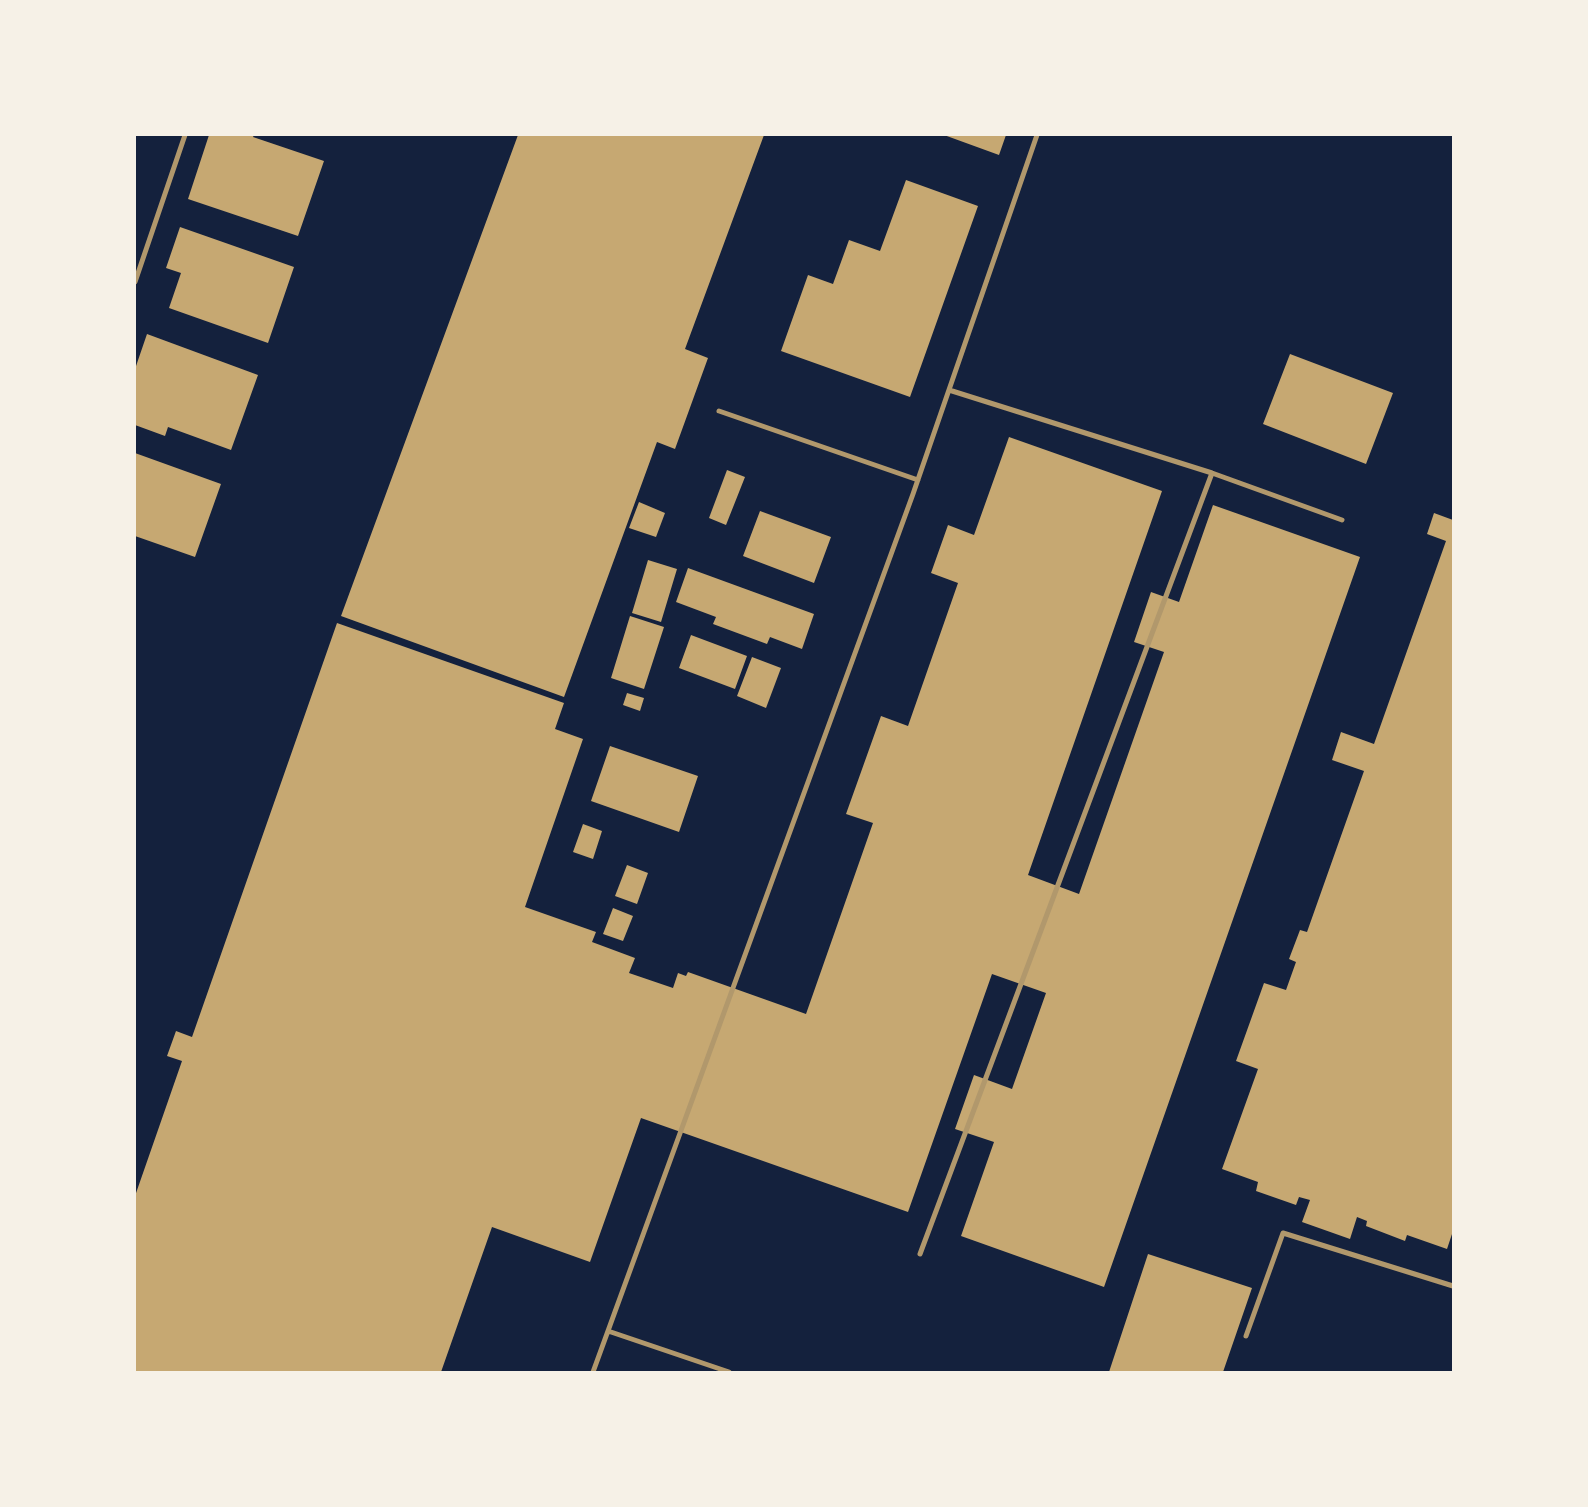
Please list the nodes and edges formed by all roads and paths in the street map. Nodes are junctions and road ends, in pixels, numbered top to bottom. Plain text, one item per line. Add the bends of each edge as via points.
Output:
1 (185, 135) edge
2 (1037, 135) edge
3 (135, 282) edge
4 (949, 390) junction
5 (719, 411) dead end
6 (1212, 474) junction
7 (918, 480) junction
8 (1342, 520) dead end
9 (920, 1254) dead end
10 (1453, 1286) edge
11 (608, 1331) junction
12 (1247, 1336) dead end
13 (593, 1372) edge
14 (729, 1372) edge

1 - 3 lane
2 - 4 lane
4 - 6 lane
4 - 7 lane
5 - 7 lane
6 - 8 lane
6 - 9 lane
7 - 11 lane
10 - 12 lane via 1283,1233
11 - 13 lane
11 - 14 lane

